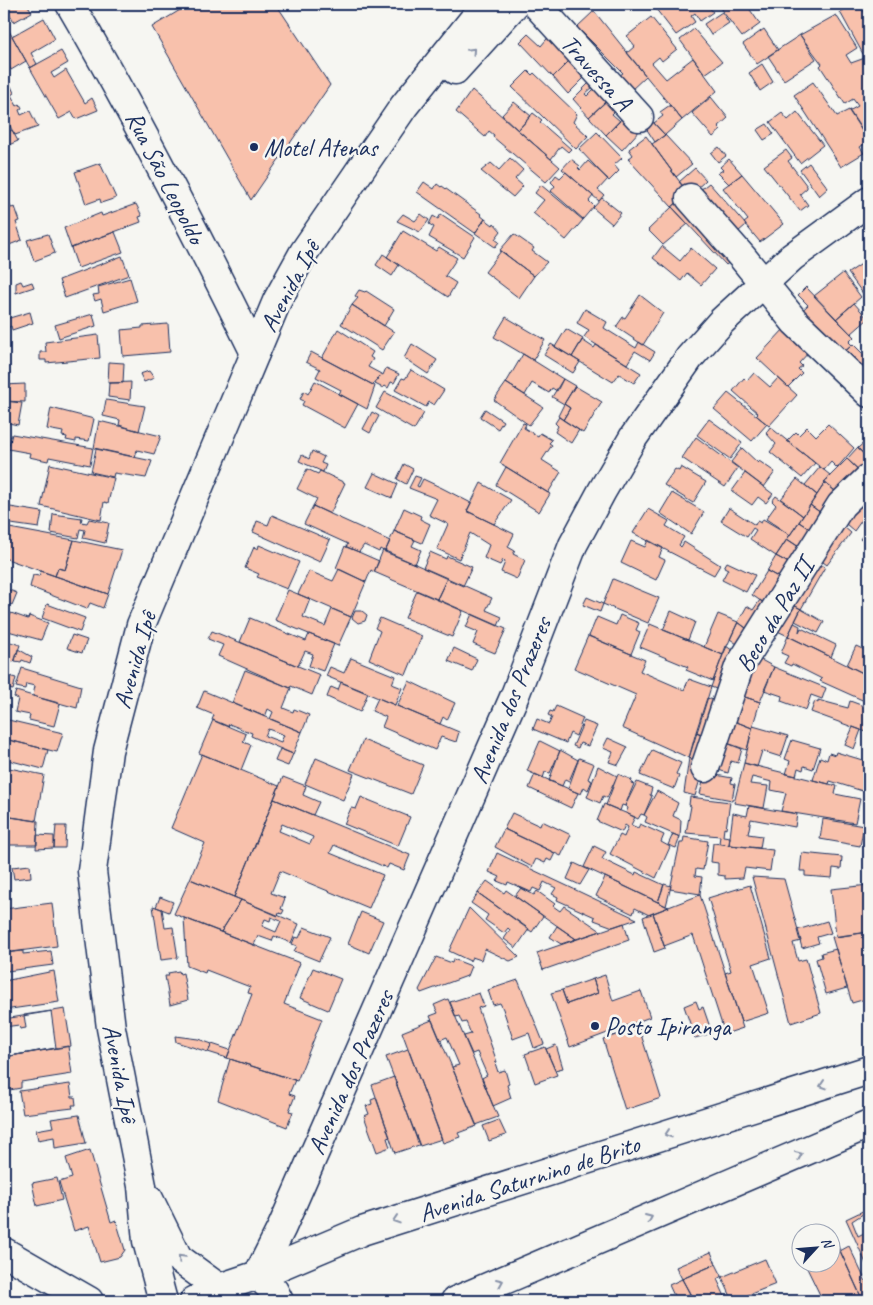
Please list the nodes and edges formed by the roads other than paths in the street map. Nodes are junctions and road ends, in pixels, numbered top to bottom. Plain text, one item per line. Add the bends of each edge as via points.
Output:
1 (70, 4) edge
2 (486, 4) edge
3 (515, 4) edge
4 (536, 4) edge
5 (639, 117) dead end
6 (357, 176) junction
7 (690, 198) dead end
8 (869, 201) edge
9 (762, 282) junction
10 (255, 353) junction
11 (869, 393) edge
12 (869, 478) edge
13 (705, 768) dead end
14 (869, 1070) edge
15 (869, 1124) edge
16 (142, 1186) junction
17 (4, 1252) edge
18 (258, 1275) junction
19 (219, 1288) junction
20 (89, 1301) edge
21 (163, 1301) edge
22 (194, 1301) edge
23 (279, 1301) edge
24 (455, 1301) edge

1 - 10 main road, Rua São Leopoldo via 189,219
2 - 6 main road, Avenida Ipê via 404,106
6 -> 3 main road, Avenida Ipê
4 - 5 main road, Travessa A
6 - 10 main road, Avenida Ipê via 304,252 277,301
7 - 9 main road
8 - 9 main road, Avenida dos Prazeres
9 - 11 main road via 795,322
9 - 18 main road, Avenida dos Prazeres via 690,357 634,438 573,545 515,695
10 - 16 main road, Avenida Ipê via 141,625 108,751 92,870 111,1028
12 - 13 main road, Beco da Paz II via 841,505 739,667
14 -> 18 main road, Avenida Saturnino de Brito via 362,1231
24 -> 15 main road
19 -> 16 main road, Avenida Ipê via 178,1258
16 - 21 main road, Avenida Ipê via 147,1240
17 - 20 main road
18 - 19 main road, Avenida Saturnino de Brito
18 - 23 main road
19 - 22 main road, Avenida Saturnino de Brito

